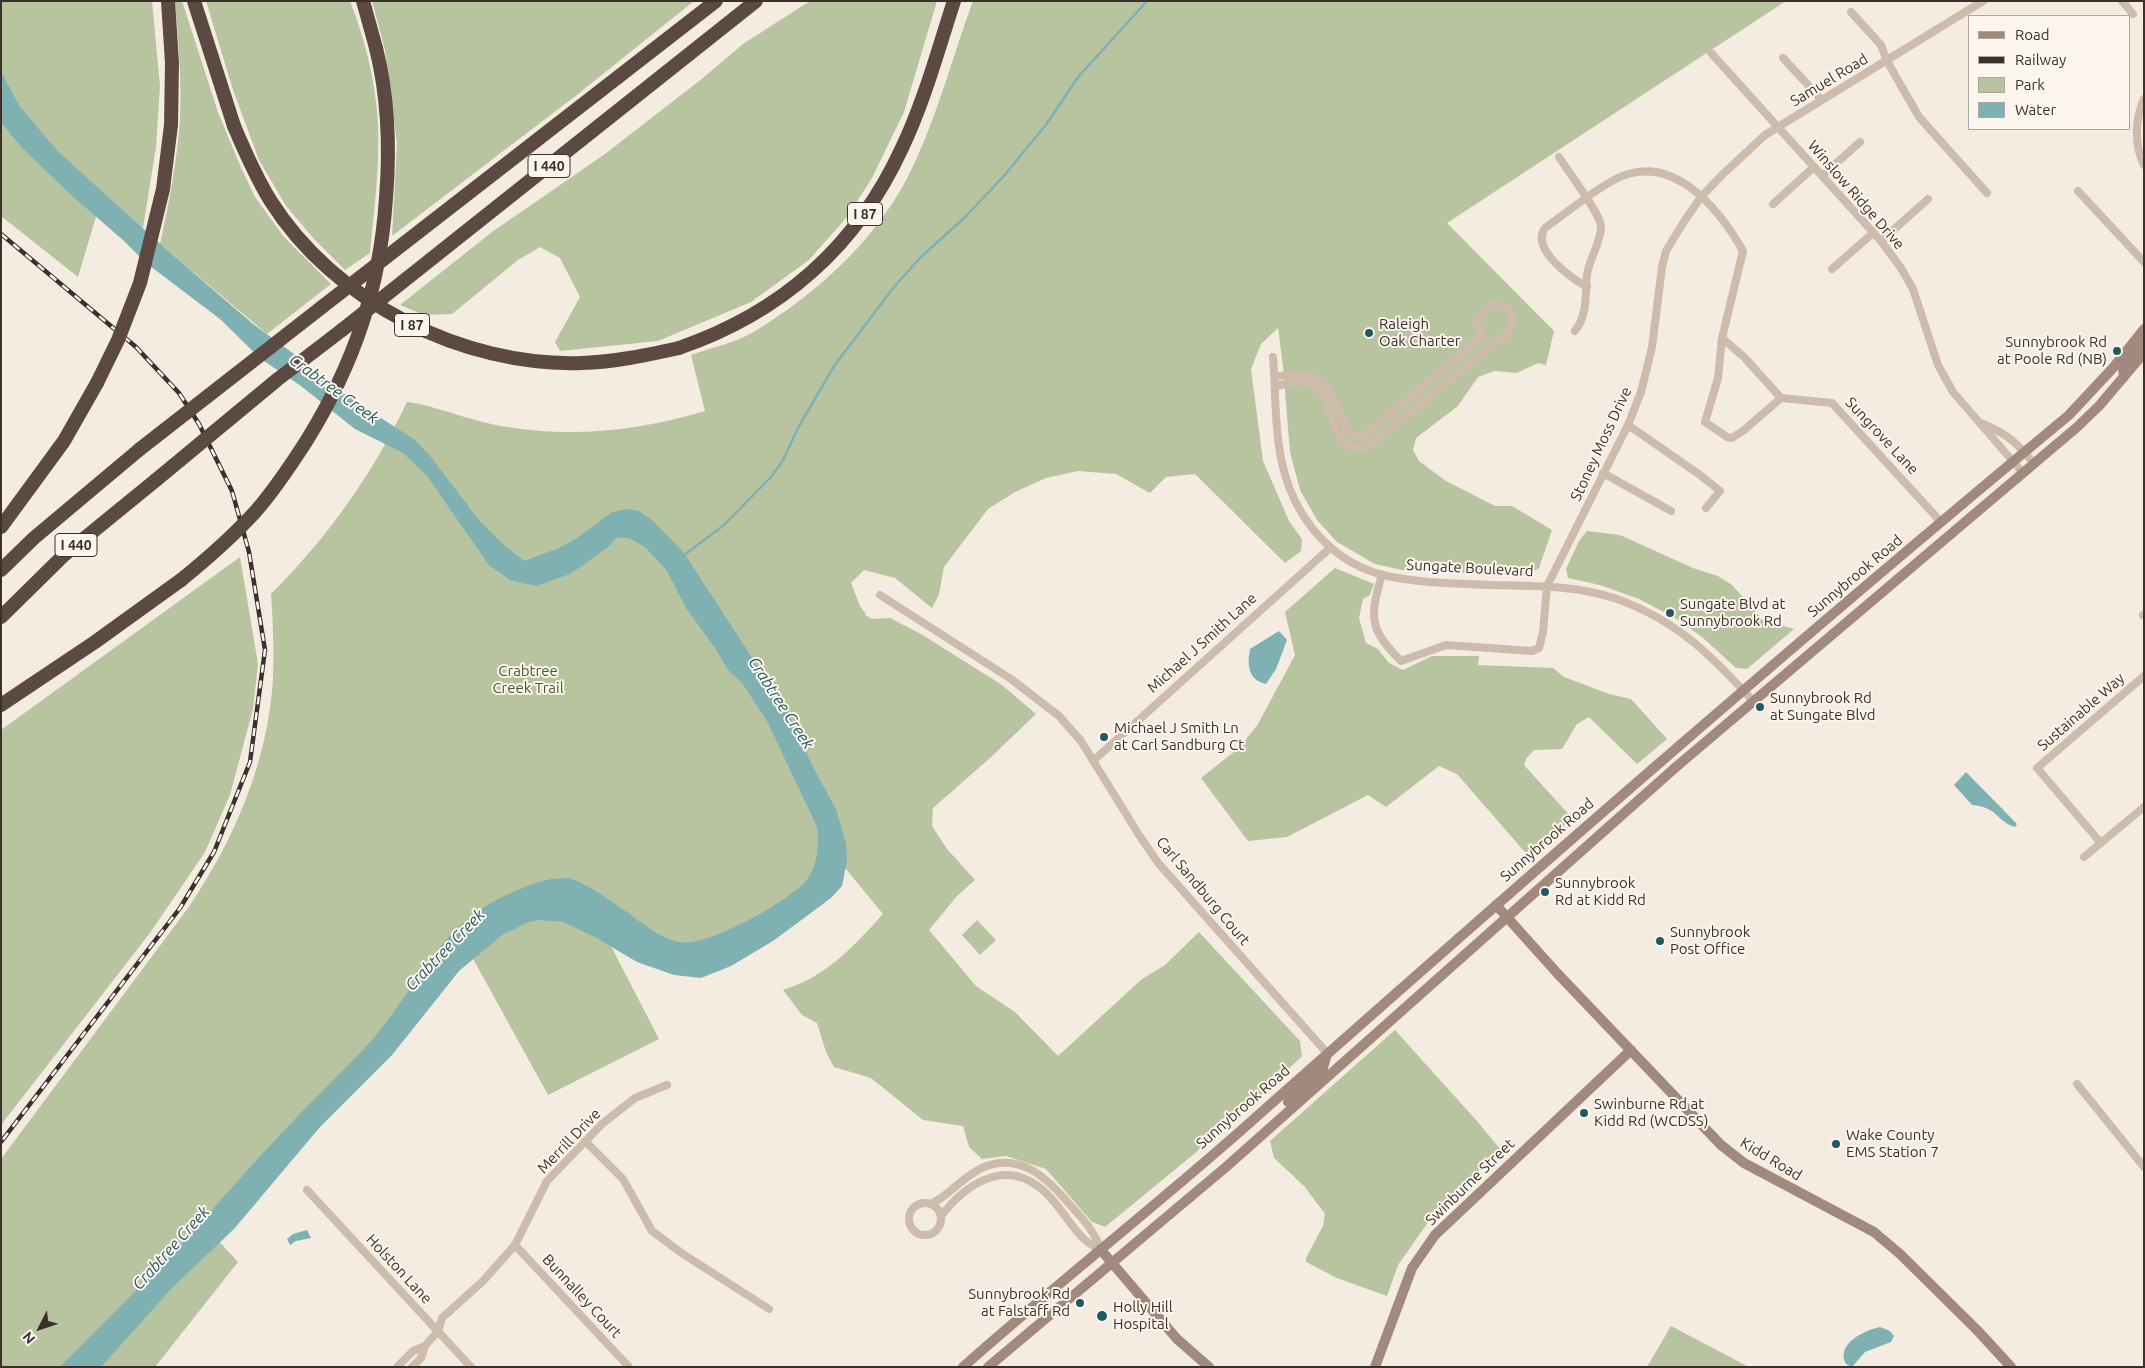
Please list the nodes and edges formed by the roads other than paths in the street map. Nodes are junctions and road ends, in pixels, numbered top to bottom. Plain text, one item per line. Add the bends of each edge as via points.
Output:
1 (168, 1) edge
2 (194, 1) edge
3 (363, 1) edge
4 (716, 1) edge
5 (756, 1) edge
6 (954, 1) edge
7 (1983, 1) edge
8 (2122, 1) edge
9 (1851, 12) dead end
10 (2133, 14) dead end
11 (1712, 53) dead end
12 (1783, 58) dead end
13 (1887, 61) junction
14 (1821, 99) junction
15 (2144, 99) edge
16 (1778, 126) junction
17 (1860, 142) dead end
18 (1559, 156) dead end
19 (2144, 165) edge
20 (1814, 167) junction
21 (1822, 176) junction
22 (2078, 191) dead end
23 (1987, 193) dead end
24 (1701, 197) junction
25 (1586, 199) junction
26 (1928, 199) dead end
27 (1774, 204) dead end
28 (1873, 233) junction
29 (1881, 241) junction
30 (2144, 262) edge
31 (1832, 269) dead end
32 (1587, 288) junction
33 (2144, 329) edge
34 (1575, 331) dead end
35 (1722, 338) junction
36 (2144, 342) edge
37 (2144, 353) edge
38 (1273, 357) dead end
39 (1275, 376) junction
40 (2124, 377) junction
41 (1276, 386) junction
42 (1781, 398) junction
43 (1981, 423) junction
44 (1628, 425) junction
45 (2025, 452) junction
46 (2013, 460) junction
47 (2034, 464) junction
48 (1603, 473) junction
49 (2023, 473) junction
50 (1706, 508) dead end
51 (1671, 512) dead end
52 (1941, 522) junction
53 (1, 527) edge
54 (1330, 548) junction
55 (1, 570) edge
56 (1382, 574) junction
57 (1547, 586) junction
58 (880, 595) dead end
59 (1, 617) edge
60 (2144, 676) edge
61 (1743, 689) junction
62 (1754, 702) junction
63 (1, 705) edge
64 (1093, 761) junction
65 (2144, 807) edge
66 (2101, 843) junction
67 (2084, 857) dead end
68 (1496, 905) junction
69 (1506, 917) junction
70 (1631, 1050) junction
71 (1327, 1053) junction
72 (2077, 1084) dead end
73 (667, 1085) dead end
74 (1280, 1118) junction
75 (585, 1141) junction
76 (2144, 1168) edge
77 (306, 1190) dead end
78 (931, 1204) junction
79 (941, 1216) junction
80 (515, 1245) junction
81 (1101, 1250) junction
82 (1112, 1263) junction
83 (769, 1309) dead end
84 (438, 1331) junction
85 (425, 1346) junction
86 (397, 1367) edge
87 (412, 1367) edge
88 (471, 1367) edge
89 (629, 1367) edge
90 (964, 1367) edge
91 (988, 1367) edge
92 (1209, 1367) edge
93 (1375, 1367) edge
94 (2011, 1367) edge

1 - 53 highway, bridge via 171,125 163,189 140,283 97,383 64,440
2 - 6 highway, I 87, bridge via 234,126 259,180 295,233 329,268 400,319 463,346 542,362 582,363 631,358 679,348 737,324 774,302 839,247 862,218 902,148
3 - 63 highway, bridge via 380,64 387,119 384,234 365,318 345,372 325,411 288,470 218,550 95,642
4 - 55 highway, I 440, bridge via 140,449
5 - 59 highway, I 440, bridge via 278,379 64,555
7 - 13 street, Samuel Road
8 - 10 street
9 - 13 street via 1881,45
11 - 16 street, Winslow Ridge Drive
12 - 14 street
13 - 14 street, Samuel Road
13 - 23 street via 1919,118
14 - 16 street, Samuel Road
15 - 19 street via 2137,121 2139,155
16 - 20 street, Winslow Ridge Drive
16 - 24 street, Samuel Road via 1733,164
17 - 21 street
18 - 25 street
20 - 21 street, Winslow Ridge Drive
20 - 27 street
21 - 28 street, Winslow Ridge Drive
22 - 30 street
24 - 25 street via 1676,178 1651,170 1627,174
24 - 35 street via 1731,230 1743,251
24 - 44 street, Stoney Moss Drive via 1666,251 1648,369
25 - 32 street via 1601,227 1587,274
25 - 32 street via 1545,228 1540,241 1565,273
26 - 29 street
28 - 29 street, Winslow Ridge Drive
28 - 31 street
29 - 43 street, Winslow Ridge Drive via 1912,289 1938,365 1949,385
32 - 34 street via 1581,323
33 - 45 main road, Sunnybrook Road via 2082,402
35 - 42 street
35 - 42 street via 1718,378 1705,422 1732,438
36 - 40 main road via 2122,369
37 - 40 main road, Sunnybrook Road
38 - 39 street, Sungate Boulevard
39 - 41 street, Sungate Boulevard
39 - 41 street via 1312,376 1323,383 1330,390 1349,434 1363,437 1483,335 1474,320 1490,304 1502,304 1510,311 1513,320 1508,333 1367,446 1356,449 1346,444 1336,432 1322,395 1311,384 1300,382
40 - 47 main road, Sunnybrook Road via 2076,428
41 - 54 street, Sungate Boulevard via 1284,474 1299,510
42 - 52 street, Sungrove Lane via 1832,403
43 - 45 street, Winslow Ridge Drive via 2008,437
43 - 46 street, Winslow Ridge Drive
44 - 48 street, Stoney Moss Drive
44 - 50 street via 1720,491
45 - 46 main road, Sunnybrook Road
45 - 47 street, Winslow Ridge Drive
46 - 49 street, Winslow Ridge Drive
46 - 52 main road, Sunnybrook Road
47 - 49 main road, Sunnybrook Road
48 - 51 street
48 - 57 street, Stoney Moss Drive
49 - 62 main road, Sunnybrook Road
52 - 61 main road, Sunnybrook Road
54 - 56 street, Sungate Boulevard via 1344,558
54 - 64 street, Michael J Smith Lane
56 - 57 street, Sungate Boulevard via 1413,580
56 - 57 street via 1373,605 1375,626 1386,646 1401,661 1446,645 1532,651 1540,648
57 - 61 street, Sungate Boulevard via 1618,599 1654,616 1699,645
58 - 64 street, Carl Sandburg Court via 1036,696 1081,741
60 - 66 street, Sustainable Way via 2037,768
61 - 62 street, Sungate Boulevard
61 - 68 main road, Sunnybrook Road
62 - 69 main road, Sunnybrook Road
64 - 71 street, Carl Sandburg Court via 1164,870
65 - 66 street
66 - 67 street
68 - 69 main road, Kidd Road
68 - 71 main road, Sunnybrook Road
69 - 70 main road, Kidd Road
69 - 74 main road, Sunnybrook Road
70 - 93 main road, Swinburne Street via 1435,1235 1412,1268
70 - 94 main road, Kidd Road via 1701,1126 1744,1163 1874,1232 1900,1254
71 - 74 main road via 1323,1068 1287,1103
71 - 81 main road, Sunnybrook Road
72 - 76 street
73 - 75 street, Merrill Drive via 635,1098
74 - 82 main road, Sunnybrook Road
75 - 80 street, Merrill Drive via 547,1181
75 - 83 street via 623,1179 652,1231
77 - 84 street, Holston Lane
78 - 79 street
78 - 79 street via 922,1203 914,1208 910,1216 912,1228 921,1234 932,1234 940,1226
78 - 81 street via 968,1175 986,1166 1003,1162 1021,1165 1038,1172 1053,1185 1095,1233
79 - 81 street via 985,1178 1015,1176 1040,1188 1085,1241
80 - 84 street, Merrill Drive via 483,1281 442,1318
80 - 89 street, Bunnalley Court
81 - 82 main road
81 - 90 main road, Sunnybrook Road
82 - 91 main road, Sunnybrook Road
82 - 92 main road via 1177,1339
84 - 85 street, Merrill Drive
84 - 88 street, Holston Lane
85 - 86 street via 413,1351
85 - 87 street

